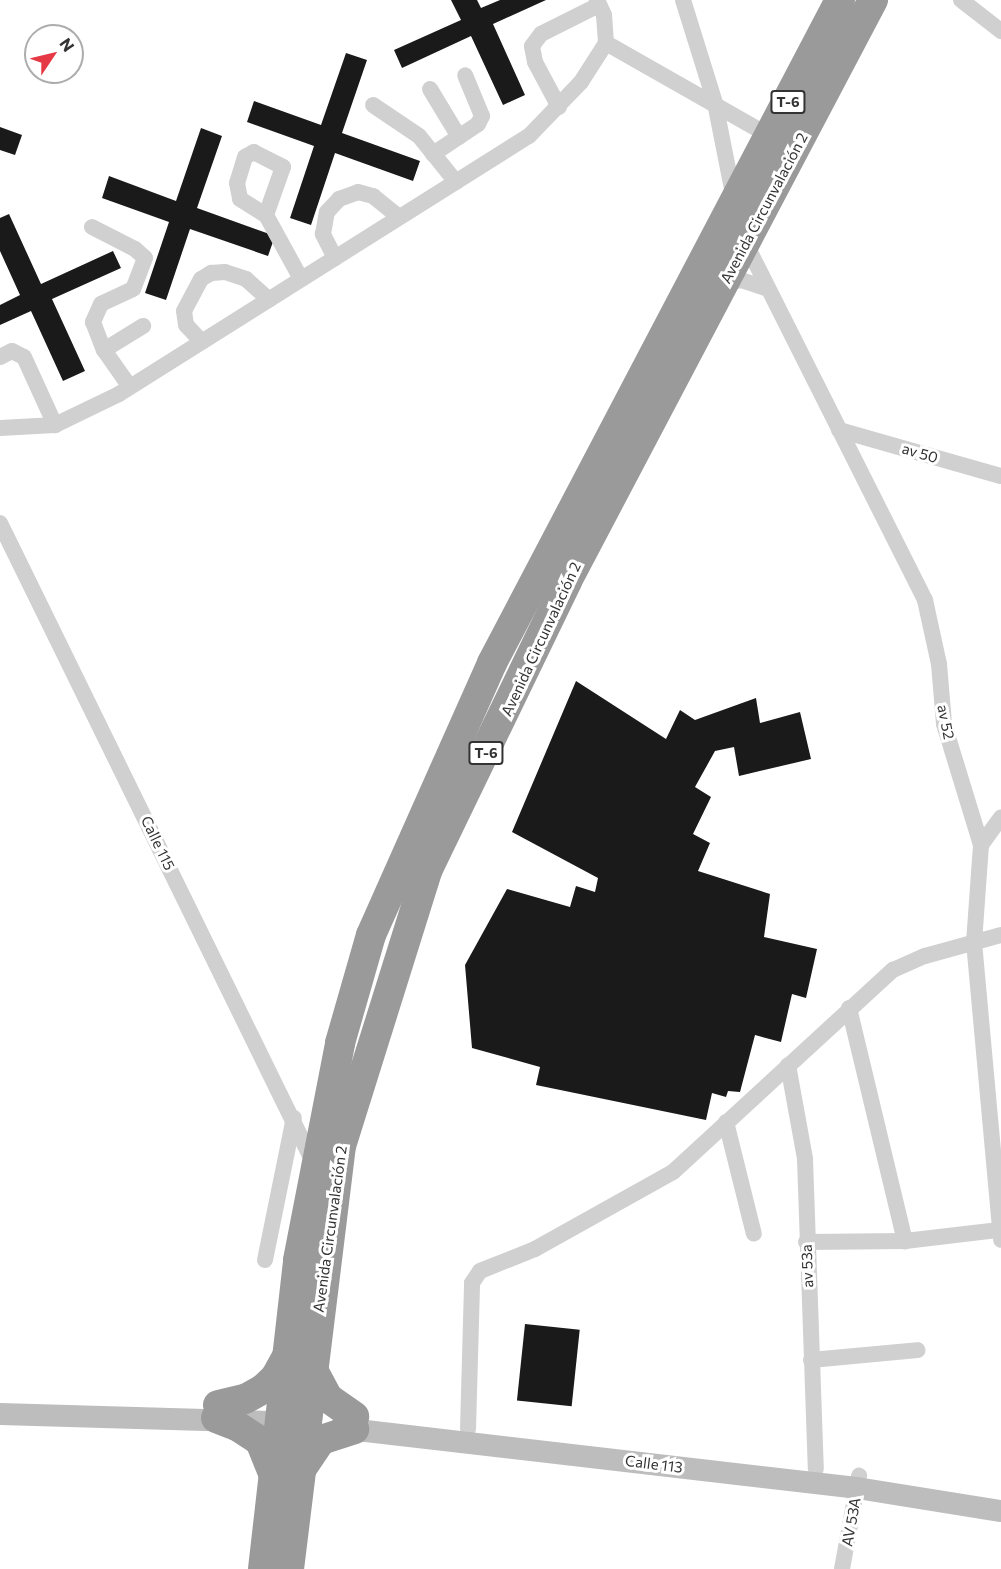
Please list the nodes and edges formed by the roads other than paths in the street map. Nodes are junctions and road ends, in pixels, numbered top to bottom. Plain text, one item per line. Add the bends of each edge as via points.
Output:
1 (683, 0) edge
2 (840, 0) edge
3 (873, 0) edge
4 (962, 0) edge
5 (598, 3) edge
6 (1001, 31) edge
7 (606, 43) junction
8 (465, 75) dead end
9 (430, 89) dead end
10 (715, 103) junction
11 (373, 105) dead end
12 (559, 107) junction
13 (459, 137) junction
14 (782, 143) junction
15 (434, 154) junction
16 (456, 182) junction
17 (735, 204) junction
18 (266, 215) dead end
19 (399, 218) junction
20 (92, 227) dead end
21 (745, 242) junction
22 (335, 258) junction
23 (301, 279) junction
24 (724, 283) junction
25 (768, 289) junction
26 (269, 300) junction
27 (143, 326) dead end
28 (202, 342) junction
29 (104, 350) junction
30 (0, 357) edge
31 (130, 387) junction
32 (55, 425) junction
33 (0, 428) edge
34 (839, 430) junction
35 (1001, 476) edge
36 (0, 523) edge
37 (1001, 817) edge
38 (981, 846) junction
39 (1001, 935) edge
40 (974, 942) junction
41 (849, 1008) junction
42 (788, 1065) junction
43 (294, 1118) junction
44 (726, 1122) junction
45 (314, 1165) junction
46 (754, 1234) dead end
47 (1000, 1235) edge
48 (905, 1241) junction
49 (806, 1242) junction
50 (265, 1260) dead end
51 (918, 1350) dead end
52 (811, 1360) junction
53 (300, 1362) junction
54 (0, 1398) edge
55 (217, 1412) junction
56 (0, 1414) edge
57 (293, 1416) junction
58 (354, 1422) junction
59 (468, 1429) junction
60 (816, 1469) junction
61 (287, 1472) junction
62 (858, 1482) junction
63 (1001, 1496) edge
64 (1001, 1511) edge
65 (263, 1569) edge
66 (289, 1569) edge
67 (842, 1569) edge

1 - 10 street
2 - 14 highway, Avenida Circunvalación 2 / T-6
3 - 14 highway, Avenida Circunvalación 2 / T-6
4 - 6 street
5 - 7 street
5 - 12 street via 541,34 532,46 535,62
7 - 10 street
7 - 12 street
8 - 13 street via 482,116 478,124
9 - 13 street
10 - 14 street
10 - 17 street
11 - 15 street via 419,136
12 - 16 street via 529,136
13 - 15 street
14 - 17 highway, Avenida Circunvalación 2 / T-6
14 - 21 highway, Avenida Circunvalación 2 / T-6
15 - 16 street
16 - 19 street
17 - 45 highway, Avenida Circunvalación 2 / T-6 via 492,663 423,811 371,935 340,1043
18 - 23 street
19 - 22 street
19 - 22 street via 373,196 357,192 339,199 327,212 323,234
20 - 29 street via 145,258 133,289 101,304 95,312 96,335
21 - 24 highway, Avenida Circunvalación 2 / T-6
21 - 25 street, av 52
22 - 23 street
23 - 26 street
24 - 25 street via 741,280
24 - 53 highway, Avenida Circunvalación 2 / T-6 via 567,581 428,869 341,1146
25 - 34 street, av 52
26 - 28 street
26 - 28 street via 246,279 225,272 201,279 184,311 186,325
27 - 29 street
28 - 31 street
29 - 31 street
30 - 32 street via 12,351 24,357
31 - 32 street
32 - 33 street
34 - 35 street, av 50
34 - 38 street, av 52 via 925,600 939,664 944,724
36 - 43 street, Calle 115
37 - 38 street
38 - 40 street, av 52
39 - 40 street
40 - 41 street via 893,970
40 - 47 street, av 52
41 - 42 street
41 - 48 street
42 - 44 street
42 - 49 street, av 53a via 805,1159
43 - 45 street, Calle 115
43 - 50 street
44 - 46 street
44 - 59 street via 673,1172 535,1249 480,1271 472,1283
45 - 53 highway, Avenida Circunvalación 2 / T-6 via 298,1260
47 - 48 street
48 - 49 street
49 - 52 street, av 53a
51 - 52 street
52 - 60 street, av 53a
53 - 55 highway via 263,1389
53 - 57 highway, Avenida Circunvalación 2 / T-6
53 - 58 highway via 328,1398
54 - 55 street
55 - 56 street
55 - 57 street, Calle 113
55 - 61 highway, T-6 via 260,1441
57 - 58 street, Calle 113
57 - 61 highway, Avenida Circunvalación 2 / T-6
58 - 59 street, Calle 113
58 - 61 highway via 321,1440
58 - 62 street, Calle 113
59 - 60 street, Calle 113
60 - 62 street, Calle 113
61 - 65 highway, Avenida Circunvalación 2 / T-6
61 - 66 highway, Avenida Circunvalación 2 / T-6
62 - 63 street, Calle 113
62 - 64 street, Calle 113
62 - 67 street, AV 53A

